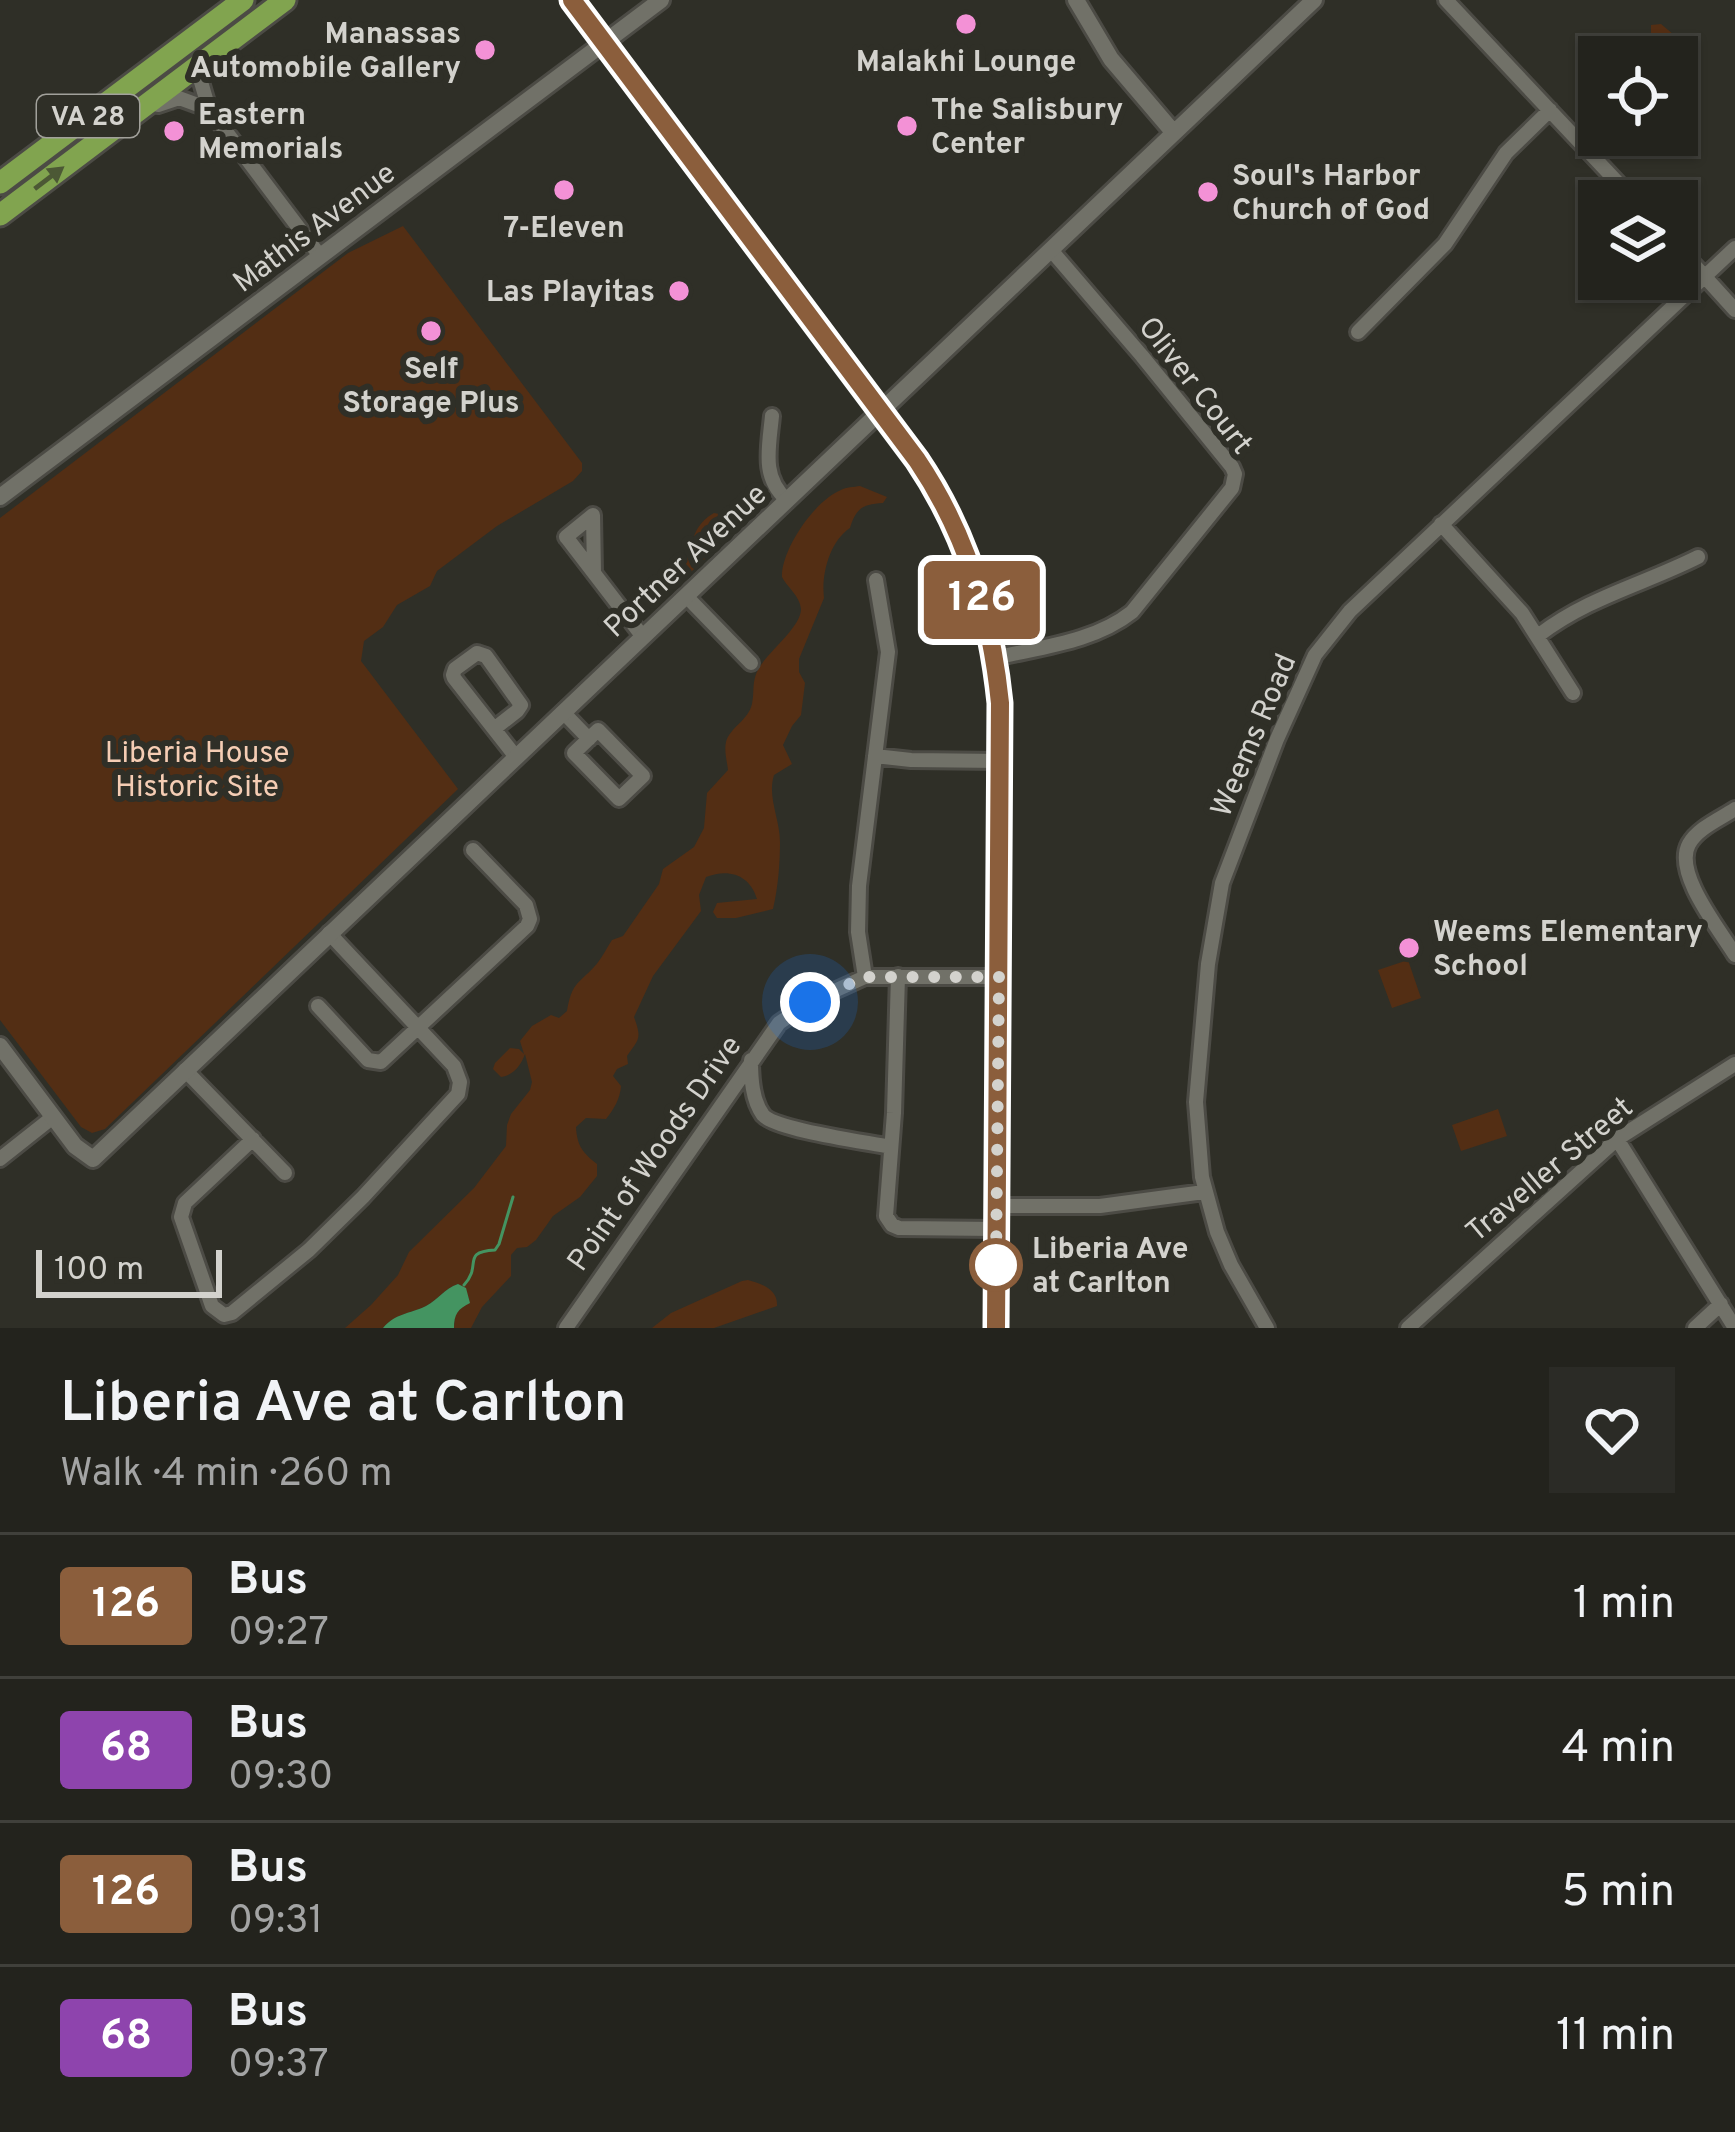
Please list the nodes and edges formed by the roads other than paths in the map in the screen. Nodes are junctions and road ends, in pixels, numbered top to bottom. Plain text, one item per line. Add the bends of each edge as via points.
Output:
1 (243, 0) edge
2 (285, 0) edge
3 (572, 0) edge
4 (661, 0) edge
5 (1076, 0) edge
6 (1314, 0) edge
7 (1446, 0) edge
8 (604, 43) junction
9 (208, 58) junction
10 (209, 109) junction
11 (1550, 110) junction
12 (135, 114) junction
13 (1174, 134) junction
14 (1615, 180) edge
15 (0, 183) edge
16 (0, 215) edge
17 (1735, 248) edge
18 (1051, 250) junction
19 (320, 256) junction
20 (1698, 268) edge
21 (1705, 276) junction
22 (1735, 310) edge
23 (1358, 332) dead end
24 (881, 410) junction
25 (772, 416) dead end
26 (0, 497) edge
27 (787, 500) junction
28 (1441, 524) junction
29 (1698, 557) dead end
30 (594, 573) dead end
31 (876, 580) dead end
32 (686, 596) junction
33 (1539, 635) junction
34 (643, 637) junction
35 (995, 658) junction
36 (751, 663) dead end
37 (1573, 693) dead end
38 (563, 712) junction
39 (494, 729) junction
40 (589, 739) junction
41 (875, 756) junction
42 (516, 757) junction
43 (1000, 761) junction
44 (1735, 809) edge
45 (473, 850) dead end
46 (329, 934) junction
47 (1735, 955) edge
48 (898, 976) junction
49 (865, 977) junction
50 (999, 977) junction
51 (317, 1006) dead end
52 (417, 1027) junction
53 (0, 1046) edge
54 (751, 1060) junction
55 (1735, 1064) edge
56 (185, 1070) junction
57 (53, 1117) junction
58 (253, 1139) junction
59 (1617, 1139) junction
60 (891, 1147) junction
61 (0, 1159) edge
62 (285, 1173) dead end
63 (1204, 1192) junction
64 (997, 1206) junction
65 (997, 1229) junction
66 (1721, 1304) junction
67 (566, 1328) edge
68 (996, 1328) edge
69 (1267, 1328) edge
70 (1408, 1328) edge
71 (1694, 1328) edge
72 (1735, 1328) edge

1 - 15 highway, VA 28
2 - 9 highway, VA 28
3 - 8 main road
4 - 8 street, Mathis Avenue
5 - 13 street
6 - 13 street, Portner Avenue
7 - 11 street
8 - 19 street, Mathis Avenue
8 - 24 main road
9 - 10 street via 201,82
9 - 12 highway, VA 28
10 - 12 street via 179,98
10 - 19 street
11 - 14 street
11 - 23 street via 1506,153 1445,244
16 -> 12 highway, VA 28
13 - 18 street, Portner Avenue
17 - 21 street, Weems Road
18 - 24 street, Portner Avenue
18 - 35 street, Oliver Court via 1232,467 1234,481 1123,619
19 - 26 street, Mathis Avenue
20 - 21 street
21 - 22 street
21 - 28 street, Weems Road
24 - 27 street, Portner Avenue
24 - 35 main road via 951,517
25 - 27 street via 768,472
27 - 32 street, Portner Avenue
28 - 33 street
28 - 63 street, Weems Road via 1315,655 1222,883 1197,1084
29 - 33 street via 1596,599
30 - 34 street
31 - 41 street via 888,652
32 - 34 street, Portner Avenue
32 - 36 street
33 - 37 street
34 - 38 street, Portner Avenue
35 - 43 main road
38 - 40 street
38 - 42 street, Portner Avenue
39 - 39 street via 453,675 477,653 520,702
39 - 42 street
40 - 40 street via 598,730 643,776 619,799 574,753
41 - 43 street
41 - 49 street via 859,886
42 - 46 street, Portner Avenue
43 - 50 main road
44 - 47 street via 1697,834 1685,863
45 - 52 street via 526,905 529,922
46 - 52 street
46 - 56 street, Portner Avenue
48 - 49 street, Point of Woods Drive
48 - 50 street, Point of Woods Drive
48 - 60 street
49 - 54 street, Point of Woods Drive via 787,1016
50 - 64 main road
51 - 52 street via 374,1063
52 - 58 street via 457,1072 455,1099 309,1250 224,1315 212,1306 181,1210
53 - 57 street
54 - 60 street via 756,1102 767,1119
54 - 67 street, Point of Woods Drive
55 - 59 street, Traveller Street
56 - 57 street, Portner Avenue via 93,1159
56 - 58 street
57 - 61 street
58 - 62 street
59 - 66 street
59 - 70 street, Traveller Street
60 - 65 street via 885,1209 892,1226
63 - 64 street via 1100,1206
63 - 69 street, Weems Road
64 - 65 main road
65 - 68 main road
66 - 71 street
66 - 72 street

